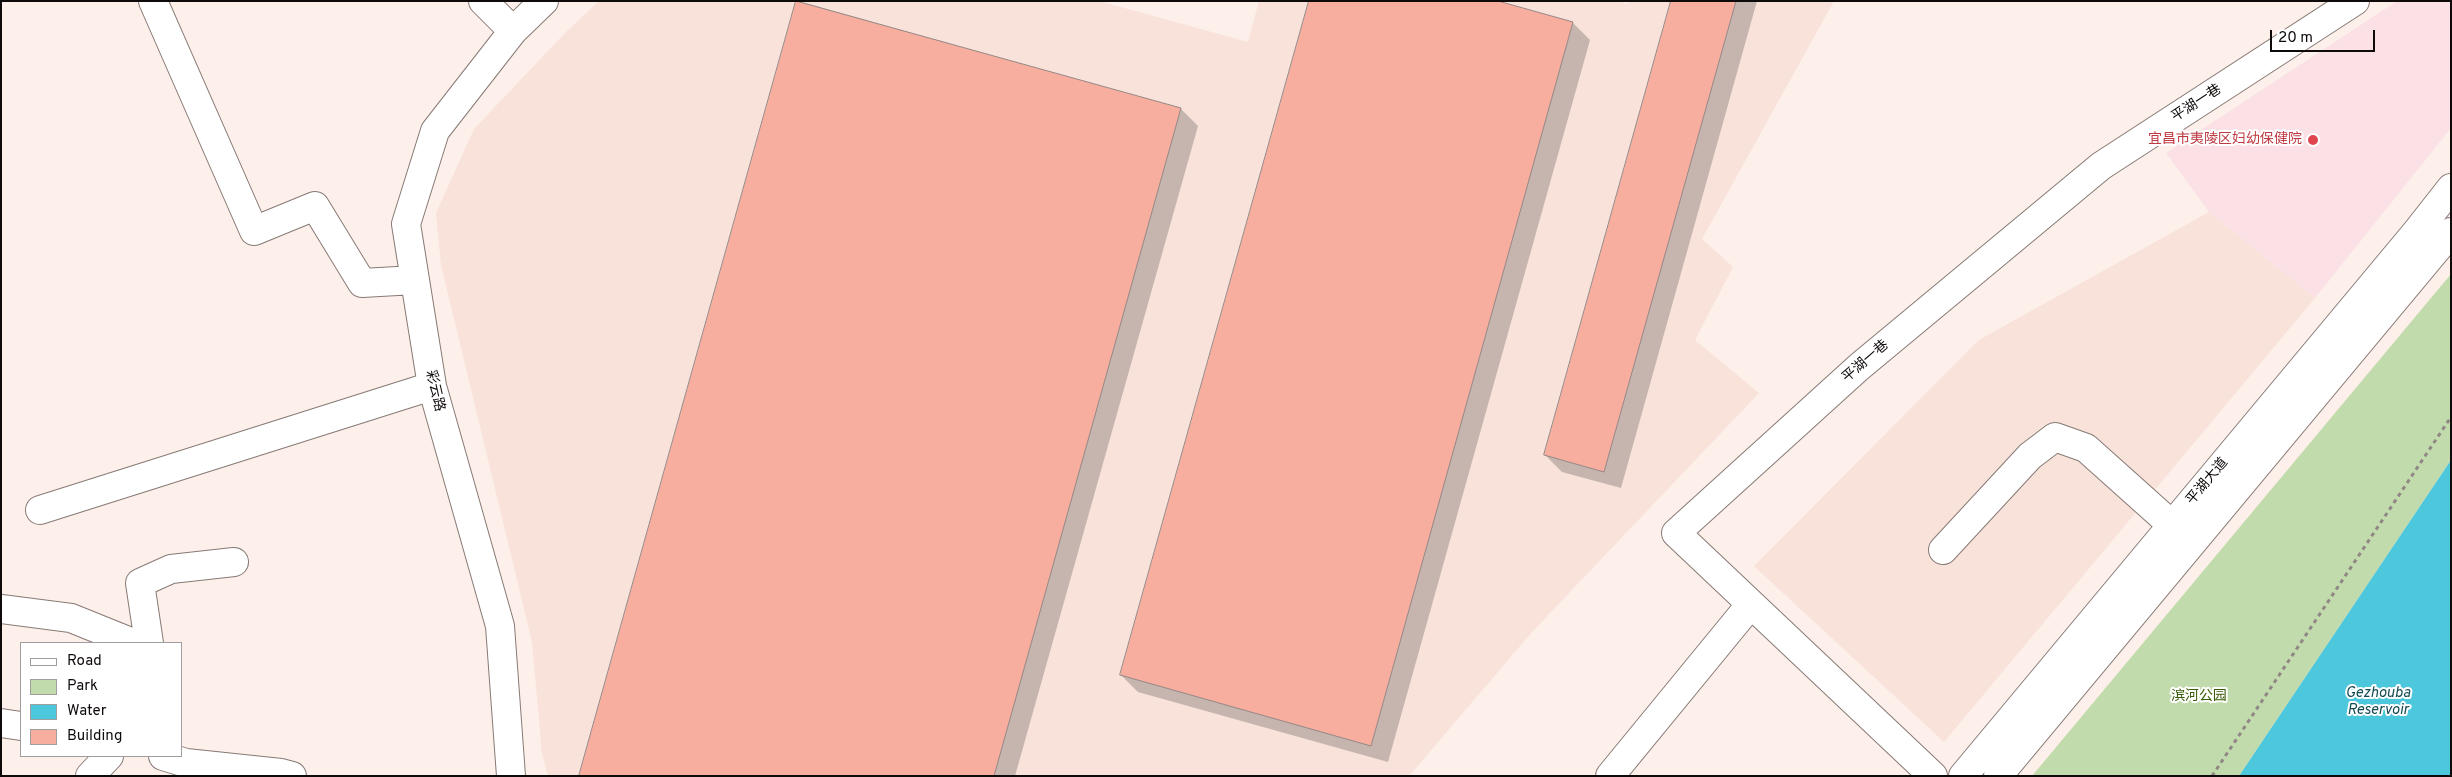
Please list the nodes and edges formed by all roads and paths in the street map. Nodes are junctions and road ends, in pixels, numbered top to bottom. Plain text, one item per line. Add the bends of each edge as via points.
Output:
1 (153, 1) edge
2 (484, 1) edge
3 (544, 1) edge
4 (2355, 1) edge
5 (514, 31) junction
6 (2451, 188) edge
7 (2451, 232) edge
8 (415, 280) junction
9 (432, 386) junction
10 (2451, 417) edge
11 (40, 510) dead end
12 (2172, 525) junction
13 (1943, 550) dead end
14 (234, 562) dead end
15 (1752, 604) junction
16 (1, 609) edge
17 (130, 642) edge
18 (149, 642) edge
19 (1, 723) edge
20 (20, 726) edge
21 (108, 757) edge
22 (168, 757) edge
23 (90, 776) edge
24 (292, 776) edge
25 (511, 776) edge
26 (1610, 776) edge
27 (1933, 776) edge
28 (1963, 776) edge
29 (1998, 776) edge
30 (2212, 776) edge

1 - 8 street via 254,231 315,206 362,283
2 - 5 street
3 - 5 street, 彩云路
4 - 15 street, 平湖一巷 via 2102,166 1859,366 1676,533
5 - 8 street, 彩云路 via 435,131 406,224
6 - 12 street, 平湖大道
7 - 29 street, 平湖大道
8 - 9 street, 彩云路
9 - 11 street
9 - 25 street, 彩云路 via 500,626
10 - 30 path
12 - 13 street via 2086,448 2054,437 2030,456
12 - 28 street, 平湖大道
14 - 18 street via 171,569 140,583
15 - 26 street
15 - 27 street, 平湖一巷
16 - 17 street via 71,618
19 - 20 street
21 - 23 street
22 - 24 street via 186,763 281,772

